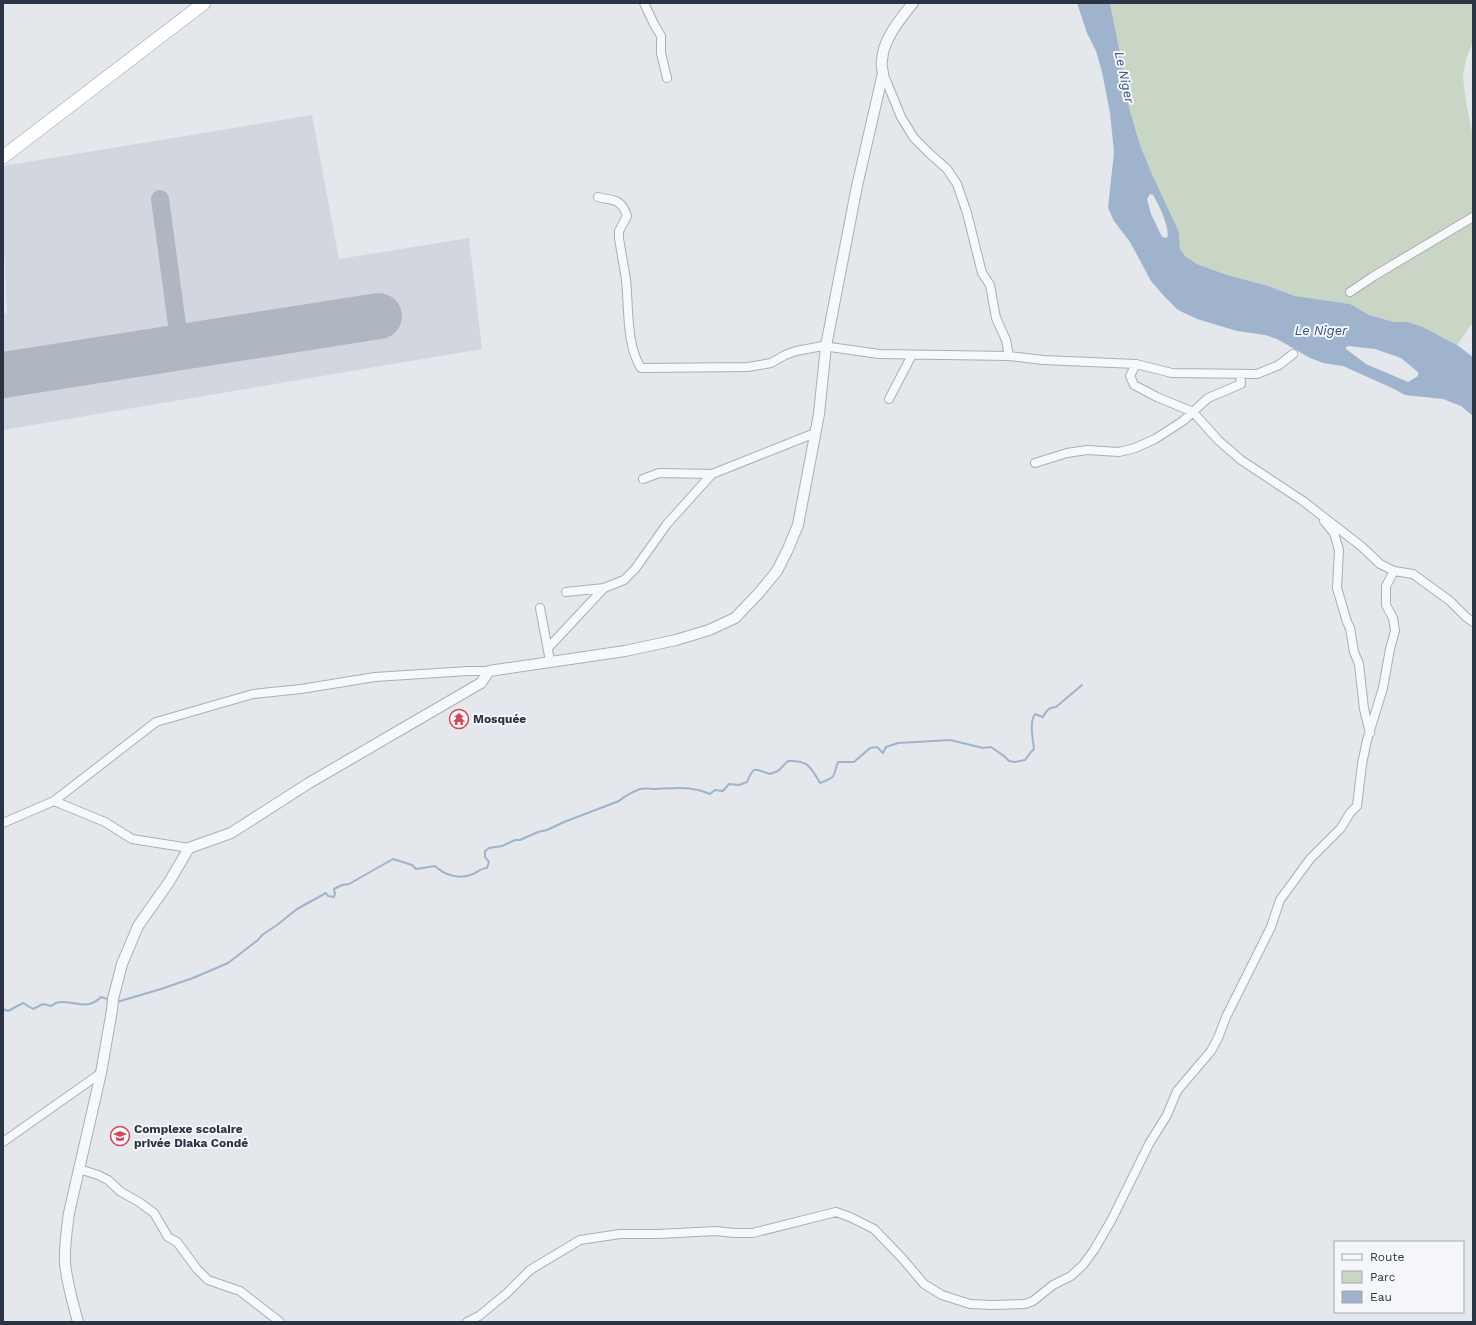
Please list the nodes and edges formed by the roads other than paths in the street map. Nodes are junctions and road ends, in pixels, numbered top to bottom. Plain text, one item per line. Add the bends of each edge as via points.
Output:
1 (204, 3) edge
2 (644, 3) edge
3 (913, 3) edge
4 (883, 73) junction
5 (666, 78) dead end
6 (3, 157) edge
7 (598, 197) dead end
8 (1473, 217) edge
9 (1350, 292) dead end
10 (826, 346) junction
11 (1293, 354) dead end
12 (912, 355) junction
13 (1009, 356) junction
14 (1136, 364) junction
15 (1240, 374) junction
16 (889, 399) dead end
17 (1193, 412) junction
18 (815, 433) junction
19 (1035, 463) dead end
20 (712, 474) junction
21 (643, 479) dead end
22 (1324, 517) junction
23 (1394, 572) junction
24 (604, 588) junction
25 (566, 592) dead end
26 (540, 608) dead end
27 (1473, 622) edge
28 (548, 648) junction
29 (550, 661) junction
30 (489, 671) junction
31 (1370, 733) junction
32 (54, 801) junction
33 (3, 823) edge
34 (189, 848) junction
35 (101, 1073) junction
36 (3, 1142) edge
37 (79, 1169) junction
38 (78, 1322) edge
39 (280, 1322) edge
40 (467, 1322) edge

1 - 6 highway
2 - 5 street via 661,36 661,53
3 - 4 street via 895,25 884,48
4 - 10 street via 857,186
4 - 13 street via 901,117 914,138 947,168 956,184 967,213 982,273 990,285 996,318 1006,340
7 - 10 street via 612,199 622,205 627,216 619,231 619,238 626,280 630,334 641,368 748,367 771,362 796,351
8 - 9 street
10 - 12 street via 879,354
10 - 18 street
11 - 15 street via 1279,365 1257,374
12 - 13 street
12 - 16 street
13 - 14 street
14 - 15 street via 1172,373
14 - 17 street via 1130,376 1134,385
15 - 17 street via 1242,384 1208,398
17 - 19 street via 1178,425 1136,448 1119,452 1087,450
17 - 22 street via 1218,440 1241,460
18 - 20 street
18 - 29 street via 798,525 788,549 777,571 735,618 709,630 676,640 625,651
20 - 21 street via 659,473
20 - 24 street via 667,524 635,569 624,580
22 - 23 street via 1380,564
22 - 31 street via 1324,523 1334,533 1339,550 1337,588 1359,664 1364,709
23 - 27 street via 1413,574
23 - 31 street via 1386,586 1386,605 1393,618 1395,631
24 - 25 street
24 - 28 street
26 - 28 street
28 - 29 street
29 - 30 street
30 - 32 street via 375,677 253,694 156,722
30 - 34 street via 474,687 309,783 230,833
31 - 40 street via 1362,764 1357,806 1341,828 1310,859 1280,900 1271,927 1218,1038 1211,1051 1177,1091 1167,1115 1149,1144 1094,1250 1071,1276 1053,1285 1033,1301 1025,1304 992,1306 970,1304 942,1295 924,1284 874,1229 836,1212 753,1233 716,1231 620,1234 580,1240 530,1270 507,1293 479,1316
32 - 33 street
32 - 34 street via 105,822 132,839
34 - 35 street via 138,926 122,964 113,999
35 - 36 street
35 - 37 street
37 - 38 street via 69,1213 65,1262
37 - 39 street via 103,1177 154,1213 168,1237 177,1242 208,1280 240,1291

